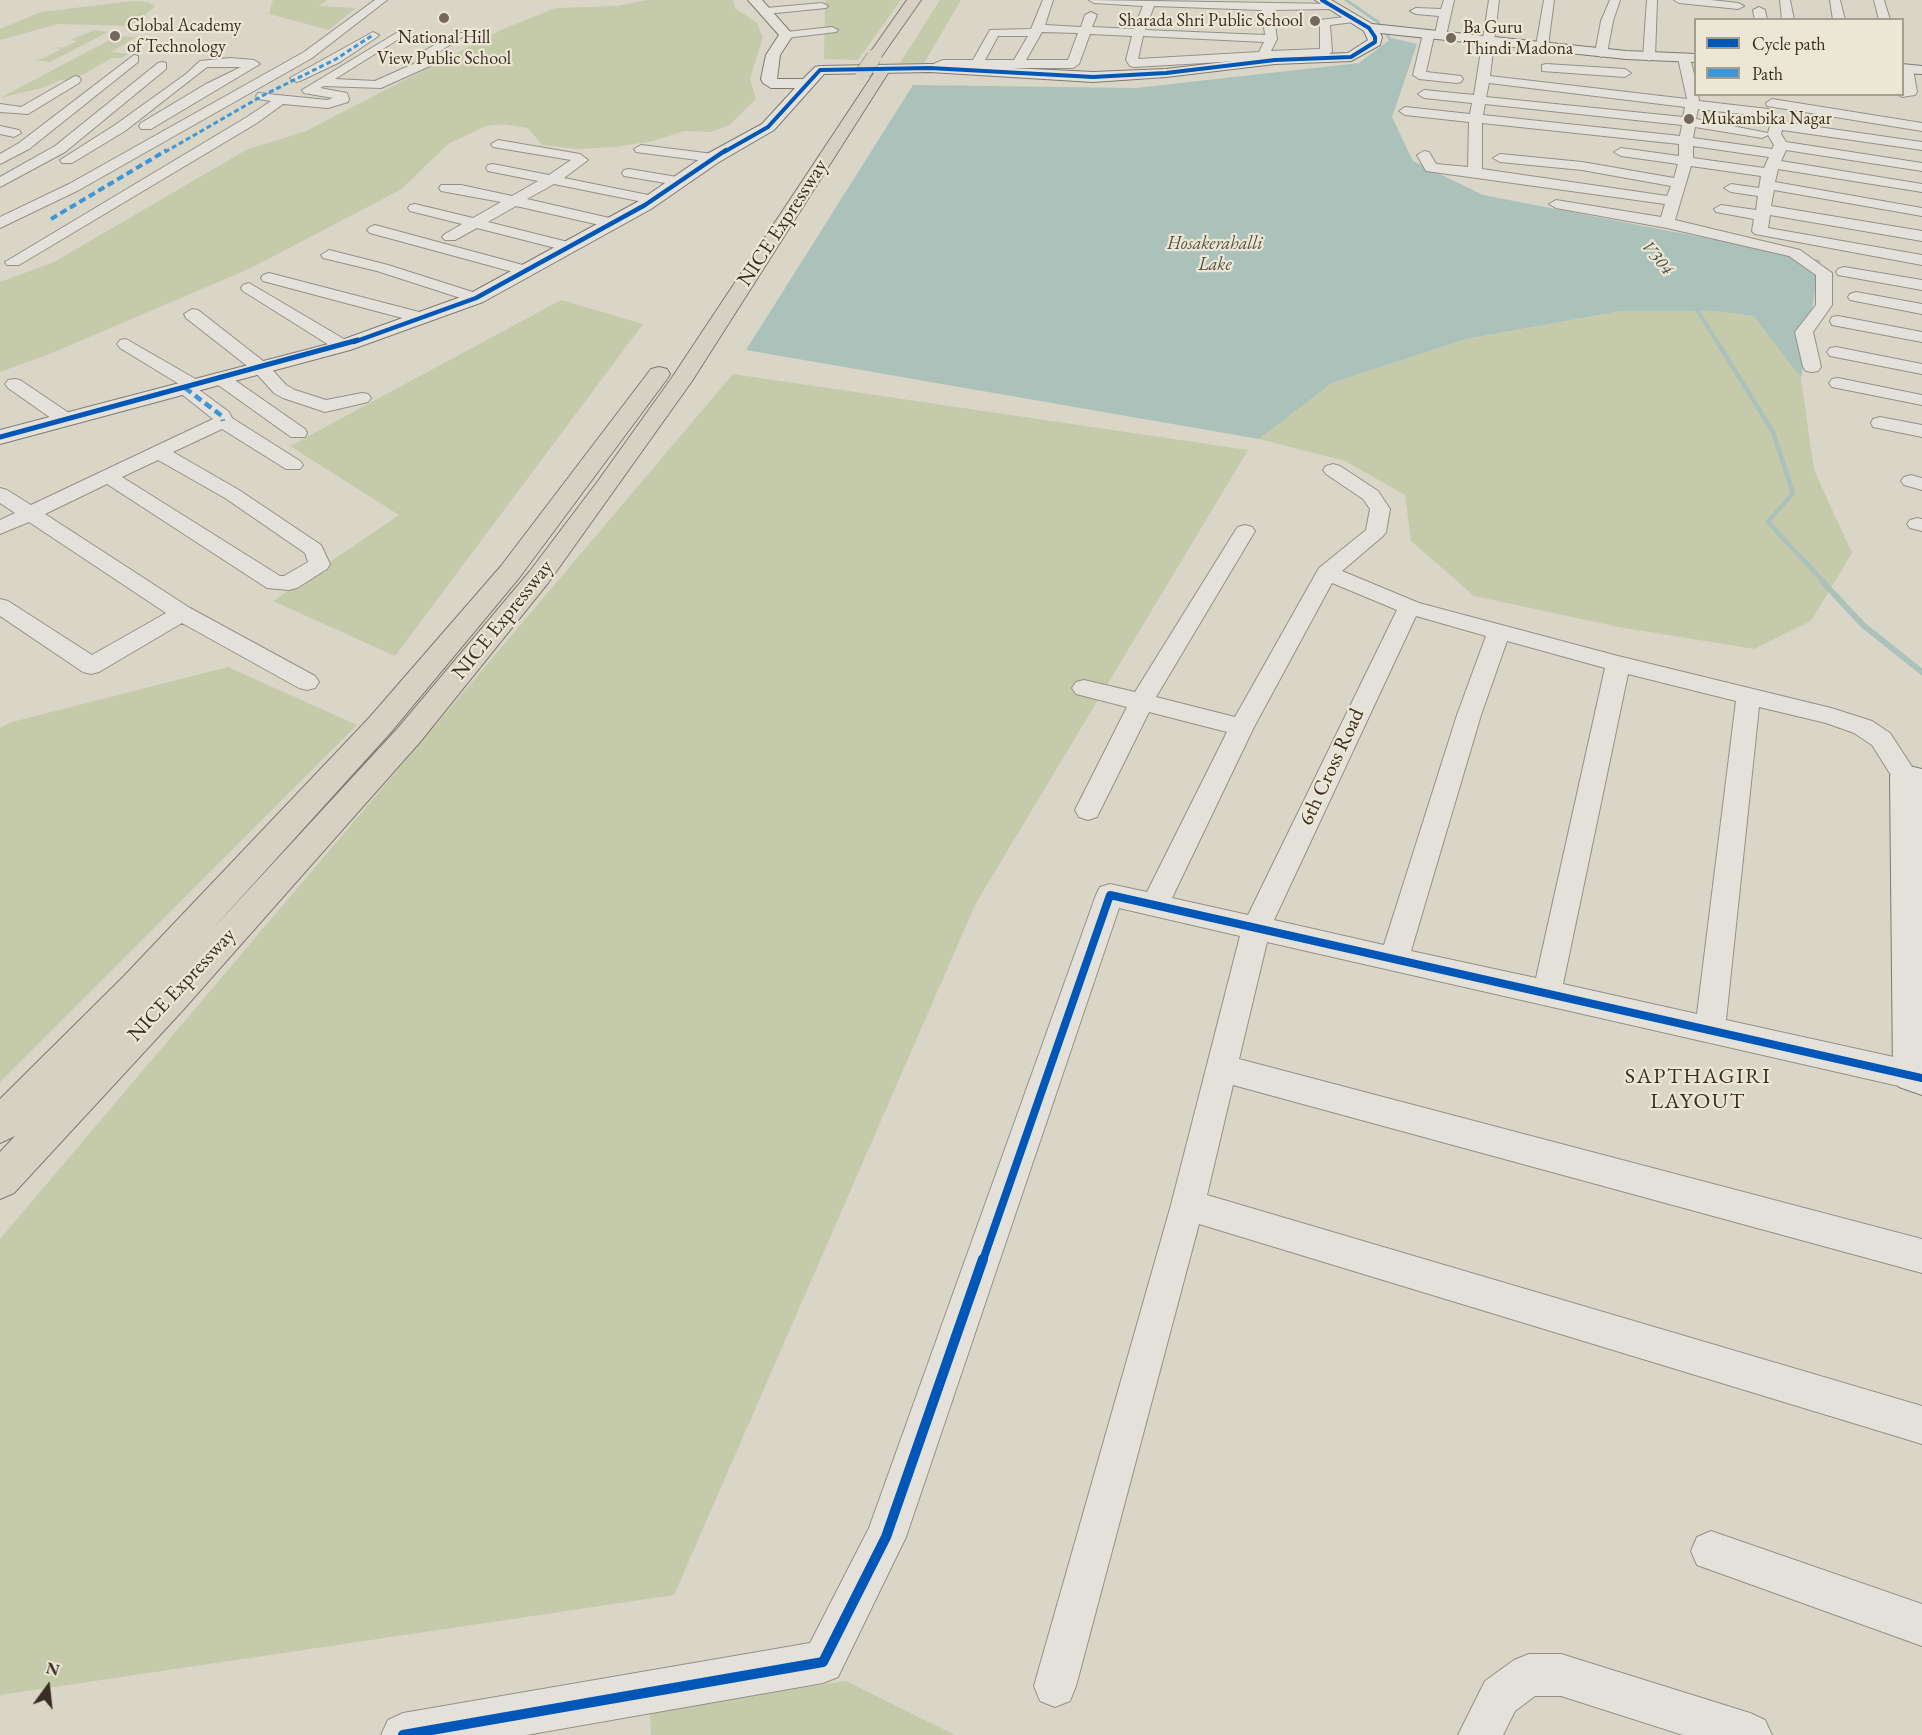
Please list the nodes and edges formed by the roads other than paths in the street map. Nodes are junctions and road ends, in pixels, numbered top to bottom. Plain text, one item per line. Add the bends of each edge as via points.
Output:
1 (382, 0) edge
2 (914, 0) edge
3 (929, 0) edge
4 (1048, 0) edge
5 (1095, 0) edge
6 (1442, 0) edge
7 (1449, 0) edge
8 (1494, 0) edge
9 (1549, 0) edge
10 (1615, 0) edge
11 (1652, 0) edge
12 (1679, 0) edge
13 (1685, 0) edge
14 (1785, 0) edge
15 (1835, 0) edge
16 (1879, 0) edge
17 (1327, 3) edge
18 (1149, 4) junction
19 (822, 6) dead end
20 (764, 7) edge
21 (1267, 7) junction
22 (1739, 7) edge
23 (1416, 11) dead end
24 (1446, 13) junction
25 (827, 18) dead end
26 (1788, 18) edge
27 (1839, 18) edge
28 (1884, 18) edge
29 (1203, 21) junction
30 (1367, 25) junction
31 (832, 30) dead end
32 (1036, 30) junction
33 (1085, 31) junction
34 (1138, 33) junction
35 (786, 34) junction
36 (373, 35) dead end
37 (398, 35) dead end
38 (459, 35) dead end
39 (1435, 35) junction
40 (1271, 39) junction
41 (1489, 40) junction
42 (1542, 46) junction
43 (291, 52) dead end
44 (311, 52) junction
45 (1601, 52) junction
46 (344, 54) junction
47 (1263, 55) junction
48 (1622, 55) junction
49 (367, 56) junction
50 (1649, 57) junction
51 (1203, 58) junction
52 (1690, 58) edge
53 (134, 59) dead end
54 (328, 62) junction
55 (428, 63) junction
56 (978, 63) junction
57 (1018, 63) junction
58 (878, 65) junction
59 (162, 66) dead end
60 (930, 68) junction
61 (1546, 68) dead end
62 (1910, 69) edge
63 (1625, 73) junction
64 (75, 80) dead end
65 (1482, 81) junction
66 (323, 82) junction
67 (807, 84) junction
68 (309, 92) junction
69 (1904, 93) edge
70 (1424, 94) dead end
71 (1625, 94) junction
72 (262, 96) junction
73 (1479, 98) junction
74 (288, 101) junction
75 (1691, 102) junction
76 (1869, 102) dead end
77 (1767, 103) edge
78 (0, 108) edge
79 (1405, 111) dead end
80 (1475, 118) junction
81 (1870, 118) junction
82 (252, 120) junction
83 (1689, 122) junction
84 (275, 123) dead end
85 (1922, 126) edge
86 (1686, 141) junction
87 (498, 144) dead end
88 (1922, 146) edge
89 (641, 148) dead end
90 (1604, 150) dead end
91 (1424, 155) dead end
92 (1475, 156) junction
93 (713, 158) junction
94 (0, 160) edge
95 (67, 160) dead end
96 (1686, 161) junction
97 (1922, 167) edge
98 (493, 168) dead end
99 (1475, 172) junction
100 (629, 173) dead end
101 (1770, 175) junction
102 (550, 180) junction
103 (677, 181) junction
104 (0, 183) edge
105 (1680, 183) junction
106 (43, 186) dead end
107 (446, 188) dead end
108 (1731, 188) dead end
109 (1922, 188) edge
110 (653, 200) junction
111 (512, 201) junction
112 (1673, 201) junction
113 (1557, 204) dead end
114 (0, 205) edge
115 (415, 208) dead end
116 (1721, 209) dead end
117 (24, 212) junction
118 (1922, 212) edge
119 (54, 220) junction
120 (0, 223) edge
121 (474, 223) junction
122 (613, 223) junction
123 (1667, 223) junction
124 (78, 225) junction
125 (38, 230) dead end
126 (375, 230) dead end
127 (1922, 236) edge
128 (450, 237) dead end
129 (571, 247) junction
130 (329, 255) dead end
131 (1922, 260) edge
132 (13, 262) dead end
133 (528, 271) junction
134 (1844, 272) dead end
135 (269, 278) dead end
136 (1922, 285) edge
137 (249, 288) dead end
138 (1857, 297) dead end
139 (476, 298) junction
140 (1922, 309) edge
141 (192, 314) dead end
142 (421, 318) junction
143 (1838, 321) dead end
144 (1922, 337) edge
145 (126, 344) dead end
146 (344, 346) junction
147 (1836, 352) dead end
148 (1812, 367) dead end
149 (261, 368) junction
150 (1922, 369) edge
151 (220, 378) junction
152 (1838, 383) dead end
153 (14, 384) dead end
154 (189, 387) junction
155 (362, 398) dead end
156 (1922, 400) edge
157 (65, 419) junction
158 (223, 421) junction
159 (1880, 423) dead end
160 (1922, 431) edge
161 (298, 433) dead end
162 (0, 437) edge
163 (159, 452) junction
164 (293, 465) dead end
165 (1333, 470) dead end
166 (107, 476) junction
167 (0, 494) edge
168 (30, 512) junction
169 (0, 528) edge
170 (1245, 531) dead end
171 (1328, 573) junction
172 (0, 606) edge
173 (1411, 608) junction
174 (182, 613) junction
175 (1499, 632) junction
176 (1618, 664) junction
177 (307, 682) dead end
178 (1084, 688) dead end
179 (1748, 696) junction
180 (1142, 701) junction
181 (1242, 727) junction
182 (1913, 778) edge
183 (1088, 810) dead end
184 (1914, 832) edge
185 (1155, 905) junction
186 (1256, 928) junction
187 (1915, 947) edge
188 (1394, 959) junction
189 (1547, 993) junction
190 (1710, 1030) junction
191 (1221, 1068) junction
192 (1917, 1077) edge
193 (0, 1125) edge
194 (0, 1180) edge
195 (1188, 1205) junction
196 (1922, 1256) edge
197 (1922, 1425) edge
198 (1711, 1551) dead end
199 (1922, 1625) edge
200 (1055, 1686) dead end
201 (403, 1735) edge
202 (1480, 1735) edge
203 (1748, 1735) edge

1 - 44 street
2 - 58 highway, NICE Expressway
3 - 58 highway, NICE Expressway
4 - 32 street
5 - 18 street
5 - 33 street
6 - 7 street
7 - 24 street
8 - 41 street
9 - 42 street
10 - 45 street
11 - 50 street
12 - 13 street
13 - 22 street via 1699,5
14 - 26 street
15 - 27 street
16 - 28 street
17 - 21 street
17 - 30 street
18 - 29 street
18 - 34 street
19 - 20 street
20 - 25 street
20 - 35 street
21 - 29 street
21 - 40 street
23 - 24 street
24 - 39 street
29 - 34 street
29 - 40 street
29 - 51 street
30 - 39 street
30 - 47 street via 1324,22 1326,52
30 - 60 street via 1375,42 1351,57 1093,77
31 - 35 street
32 - 33 street
32 - 56 street via 989,32
32 - 57 street
33 - 34 street
33 - 57 street via 1073,64
34 - 51 street via 1134,63
35 - 67 street via 773,55 769,79 771,83
36 - 46 street
37 - 49 street
38 - 55 street via 423,57 431,59
39 - 41 street
39 - 65 street via 1419,75
40 - 47 street
41 - 42 street
41 - 65 street
42 - 45 street
43 - 44 street
44 - 54 street via 329,58
44 - 117 street
45 - 48 street
46 - 49 street
46 - 54 street
47 - 51 street
48 - 50 street
48 - 63 street
49 - 55 street
49 - 66 street
50 - 52 street
52 - 75 street
53 - 94 street via 24,146
54 - 72 street
55 - 66 street via 377,86
56 - 57 street
56 - 60 street
58 - 193 highway, NICE Expressway via 656,378 510,572 364,743 137,987
58 - 194 highway, NICE Expressway via 681,381 539,577 409,735
59 - 104 street via 60,149
60 - 67 street via 820,70
61 - 63 street
62 - 69 street via 1911,92
63 - 71 street
64 - 78 street via 23,111
65 - 71 street
65 - 73 street
66 - 68 street
67 - 93 street via 768,127
68 - 74 street
68 - 74 street via 345,97 328,104
70 - 73 street
71 - 75 street
72 - 74 street
72 - 119 street
73 - 80 street
73 - 83 street
74 - 82 street
75 - 77 street
75 - 83 street
76 - 81 street
77 - 81 street via 1810,102
79 - 80 street
80 - 86 street
80 - 92 street
81 - 85 street
82 - 84 street
82 - 124 street
83 - 86 street
83 - 101 street
86 - 96 street
86 - 101 street
87 - 102 street via 581,160
88 - 101 street via 1776,125
89 - 93 street
90 - 96 street
91 - 99 street via 1431,168
92 - 99 street
92 - 105 street via 1582,166
93 - 103 street
95 - 106 street via 120,128 204,64 258,62
96 - 101 street
96 - 105 street
97 - 101 street
98 - 102 street
99 - 112 street
100 - 103 street
101 - 108 street
101 - 109 street
101 - 116 street
101 - 118 street
101 - 127 street
101 - 131 street via 1760,231
102 - 110 street
102 - 111 street
103 - 110 street
105 - 112 street
107 - 111 street
110 - 122 street
111 - 121 street
111 - 122 street
112 - 123 street
113 - 123 street
114 - 117 street
115 - 121 street
117 - 119 street
117 - 120 street
119 - 124 street
119 - 125 street
121 - 128 street
121 - 129 street
122 - 129 street
123 - 148 street via 1794,253 1824,273 1824,305 1804,332
124 - 132 street
126 - 133 street
129 - 133 street
130 - 139 street
133 - 139 street
134 - 136 street
135 - 142 street
137 - 146 street
138 - 140 street
139 - 142 street
141 - 149 street
142 - 146 street
143 - 144 street
145 - 154 street
146 - 149 street
147 - 150 street
149 - 151 street
149 - 155 street via 280,389 320,405
151 - 154 street
151 - 161 street
152 - 156 street
153 - 157 street
154 - 157 street
154 - 158 street
157 - 162 street
158 - 163 street
158 - 164 street
159 - 160 street
163 - 166 street
163 - 166 street via 232,494 314,550 319,564 289,583 275,583
165 - 171 street via 1371,495 1380,509 1376,532
166 - 168 street
167 - 168 street
168 - 169 street
168 - 174 street
170 - 180 street
171 - 173 street
171 - 181 street
172 - 174 street via 91,666
173 - 175 street
173 - 186 street, 6th Cross Road
174 - 177 street
175 - 176 street
175 - 188 street
176 - 179 street
176 - 189 street
178 - 180 street
179 - 182 street via 1863,727 1881,739
179 - 190 street
180 - 181 street
180 - 183 street
181 - 185 street
182 - 184 street
184 - 187 street
185 - 186 street
185 - 201 street via 1110,895 886,1537 823,1662
186 - 188 street
186 - 191 street, 6th Cross Road
187 - 192 street
188 - 189 street
189 - 190 street
190 - 192 street
191 - 195 street, 6th Cross Road
191 - 196 street
195 - 197 street
195 - 200 street, 6th Cross Road
198 - 199 street
202 - 203 street via 1500,1696 1529,1675 1561,1675

